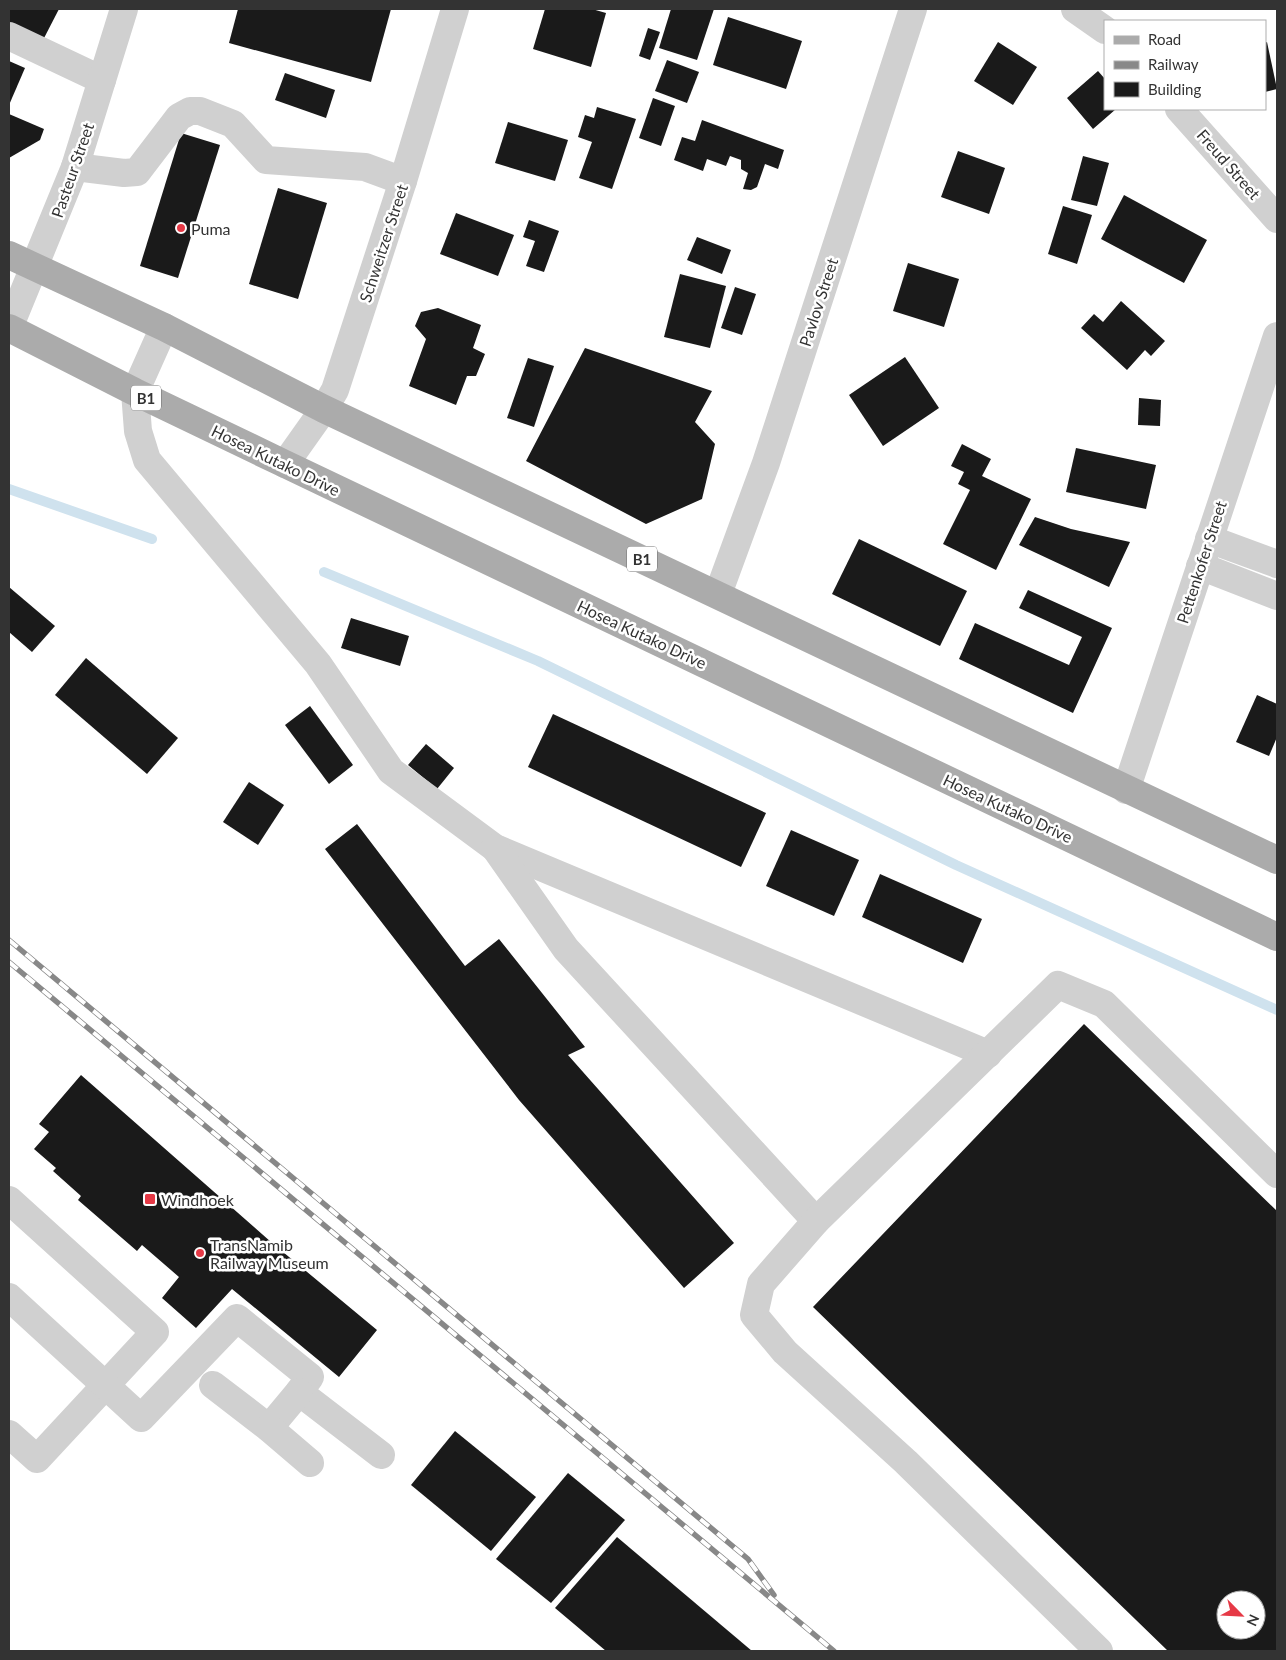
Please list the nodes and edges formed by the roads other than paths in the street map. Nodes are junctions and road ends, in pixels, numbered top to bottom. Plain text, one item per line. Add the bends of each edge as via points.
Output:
1 (124, 9) edge
2 (455, 9) edge
3 (913, 9) edge
4 (1076, 9) edge
5 (1104, 29) edge
6 (9, 36) edge
7 (102, 80) junction
8 (1180, 110) edge
9 (75, 167) junction
10 (403, 181) junction
11 (1277, 219) edge
12 (9, 255) edge
13 (36, 267) junction
14 (164, 327) junction
15 (9, 328) edge
16 (1277, 336) edge
17 (135, 392) junction
18 (324, 409) junction
19 (285, 464) junction
20 (1208, 539) junction
21 (1277, 564) edge
22 (1200, 566) junction
23 (718, 594) junction
24 (1277, 596) edge
25 (1126, 790) junction
26 (495, 848) junction
27 (1277, 860) edge
28 (1277, 937) edge
29 (988, 1054) junction
30 (1277, 1174) edge
31 (9, 1200) edge
32 (816, 1221) junction
33 (9, 1297) edge
34 (106, 1385) junction
35 (213, 1385) dead end
36 (299, 1392) junction
37 (269, 1428) junction
38 (9, 1434) edge
39 (381, 1454) dead end
40 (310, 1462) dead end
41 (1099, 1651) edge

1 - 7 street, Pasteur Street
2 - 10 street, Schweitzer Street
3 - 23 street, Pavlov Street via 766,463
4 - 5 street
6 - 7 street
7 - 9 street, Pasteur Street
8 - 11 street, Freud Street
9 - 10 street via 137,172 179,117 190,111 200,111 233,124 266,160 365,167
9 - 13 street, Pasteur Street
10 - 18 street, Schweitzer Street via 335,390
12 - 13 main road, B1
13 - 14 main road, B1
13 - 15 street, Pasteur Street
14 - 17 street
14 - 18 main road, B1
15 - 17 main road, Hosea Kutako Drive / B1
16 - 20 street, Pettenkofer Street
17 - 19 main road, Hosea Kutako Drive / B1
17 - 26 street via 138,431 147,460 318,664 391,771
18 - 19 street, Schweitzer Street
18 - 23 main road, B1
19 - 28 main road, Hosea Kutako Drive / B1
20 - 21 street
20 - 22 street, Pettenkofer Street
22 - 24 street
22 - 25 street, Pettenkofer Street
23 - 25 main road, B1
25 - 27 main road, B1
26 - 29 street
26 - 32 street via 566,948
29 - 30 street via 1058,985 1104,1004
29 - 32 street
31 - 34 street via 155,1332
32 - 41 street via 761,1284 754,1314 785,1352 906,1462
33 - 34 street
34 - 36 street via 141,1418 237,1318 310,1377
34 - 38 street via 37,1459
35 - 37 street
36 - 37 street
36 - 39 street
37 - 40 street

